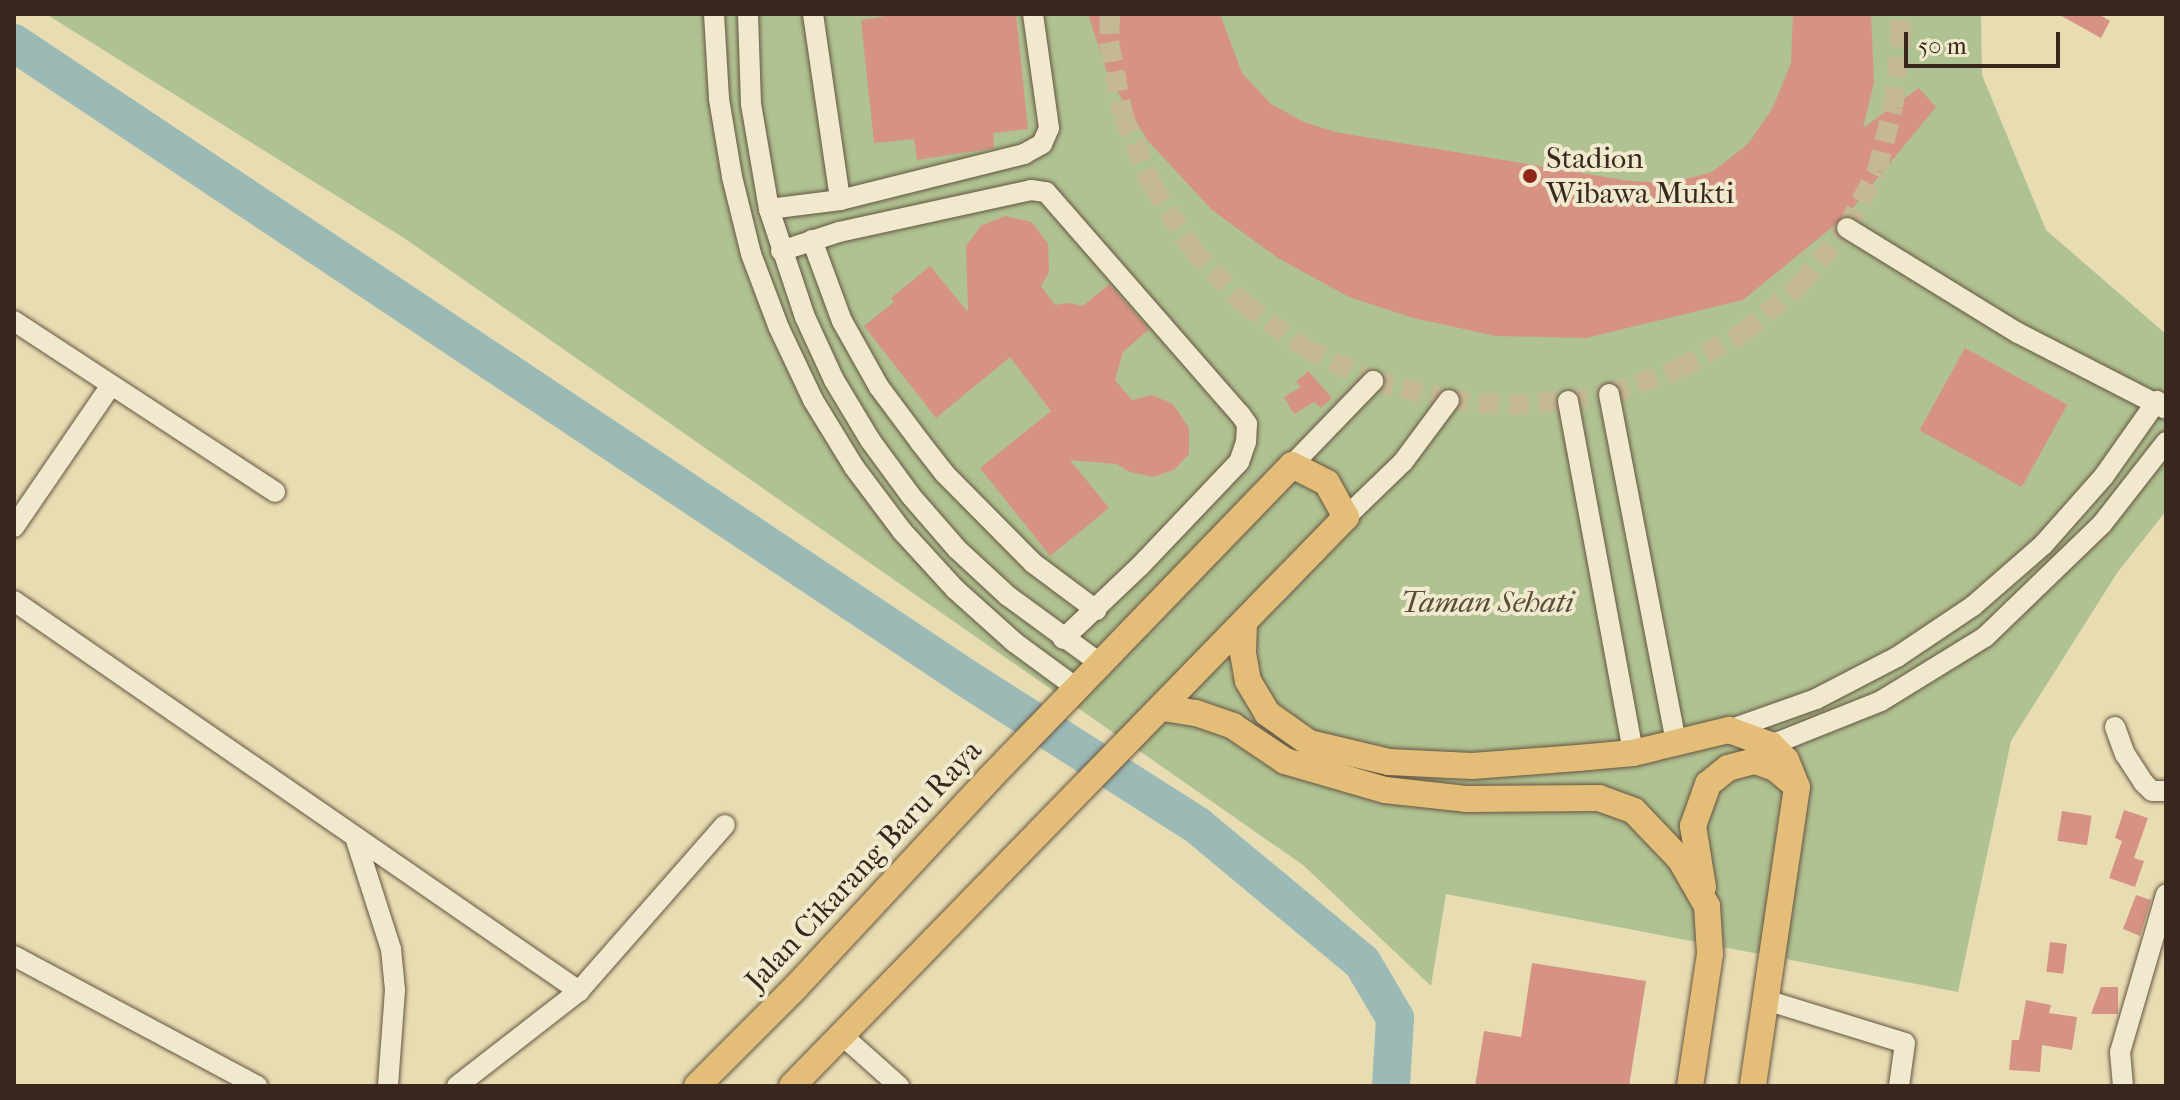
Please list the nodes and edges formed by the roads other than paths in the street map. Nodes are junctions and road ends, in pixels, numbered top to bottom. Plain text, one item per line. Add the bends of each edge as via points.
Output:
1 (714, 14) edge
2 (748, 14) edge
3 (813, 14) edge
4 (1033, 14) edge
5 (840, 200) junction
6 (769, 209) junction
7 (1847, 228) dead end
8 (812, 240) junction
9 (781, 251) junction
10 (14, 321) edge
11 (1373, 381) dead end
12 (110, 387) junction
13 (1609, 394) dead end
14 (1449, 400) dead end
15 (1568, 401) dead end
16 (2161, 405) edge
17 (2166, 442) edge
18 (1292, 465) junction
19 (275, 492) dead end
20 (1346, 517) junction
21 (14, 527) edge
22 (14, 601) edge
23 (1096, 610) junction
24 (1244, 623) junction
25 (1063, 639) junction
26 (1101, 664) junction
27 (1077, 689) junction
28 (1163, 708) junction
29 (2115, 727) dead end
30 (1729, 730) junction
31 (1676, 743) junction
32 (1771, 745) junction
33 (1633, 753) junction
34 (1797, 787) junction
35 (2166, 791) edge
36 (725, 825) dead end
37 (355, 837) junction
38 (2166, 895) edge
39 (1707, 906) junction
40 (14, 956) edge
41 (579, 991) junction
42 (1766, 1000) junction
43 (844, 1037) junction
44 (257, 1086) edge
45 (388, 1086) edge
46 (457, 1086) edge
47 (697, 1086) edge
48 (792, 1086) edge
49 (899, 1086) edge
50 (1690, 1086) edge
51 (1753, 1086) edge
52 (1899, 1086) edge
53 (2123, 1086) edge

1 - 27 street via 719,99 751,254 813,400 902,531 955,589
2 - 6 street via 751,104
3 - 5 street
4 - 5 street via 1049,128 1042,144 1024,154
5 - 6 street
6 - 9 street
7 - 16 street via 2018,333
8 - 9 street
8 - 23 street via 842,321 879,387 928,453 1033,563
8 - 23 street via 1031,190 1046,192 1240,414 1247,424 1239,462
9 - 25 street via 834,380 870,440 957,549
10 - 12 street
11 - 18 street, Jalan Cikarang Baru Raya
12 - 19 street
12 - 21 street
13 - 31 street
14 - 20 street via 1403,462
15 - 33 street
16 - 30 street via 2043,545 1973,606 1897,657 1816,699
17 - 32 street via 2102,524 1985,637 1881,701
18 - 20 main road via 1327,483
18 - 26 main road, Jalan Cikarang Baru Raya
20 - 24 main road
22 - 37 street
23 - 25 street
24 - 28 main road
24 - 33 main road via 1248,681 1267,713 1309,743 1389,762 1472,766
25 - 26 street
26 - 27 main road, Jalan Cikarang Baru Raya
27 - 47 main road, Jalan Cikarang Baru Raya
28 - 39 main road via 1233,726 1285,761 1385,790 1466,799 1599,798 1634,811 1662,838
28 - 43 main road
29 - 35 street via 2144,783 2152,791
30 - 31 main road
30 - 32 main road
31 - 33 main road
32 - 34 main road via 1786,760
34 - 39 main road via 1775,768 1755,761 1728,768 1708,784 1693,826
34 - 42 main road
36 - 41 street
37 - 41 street
37 - 45 street via 391,949 395,990
38 - 53 street via 2120,1052
39 - 50 main road via 1710,954
40 - 44 street
41 - 46 street
42 - 51 main road
42 - 52 street via 1905,1043
43 - 48 main road
43 - 49 street

